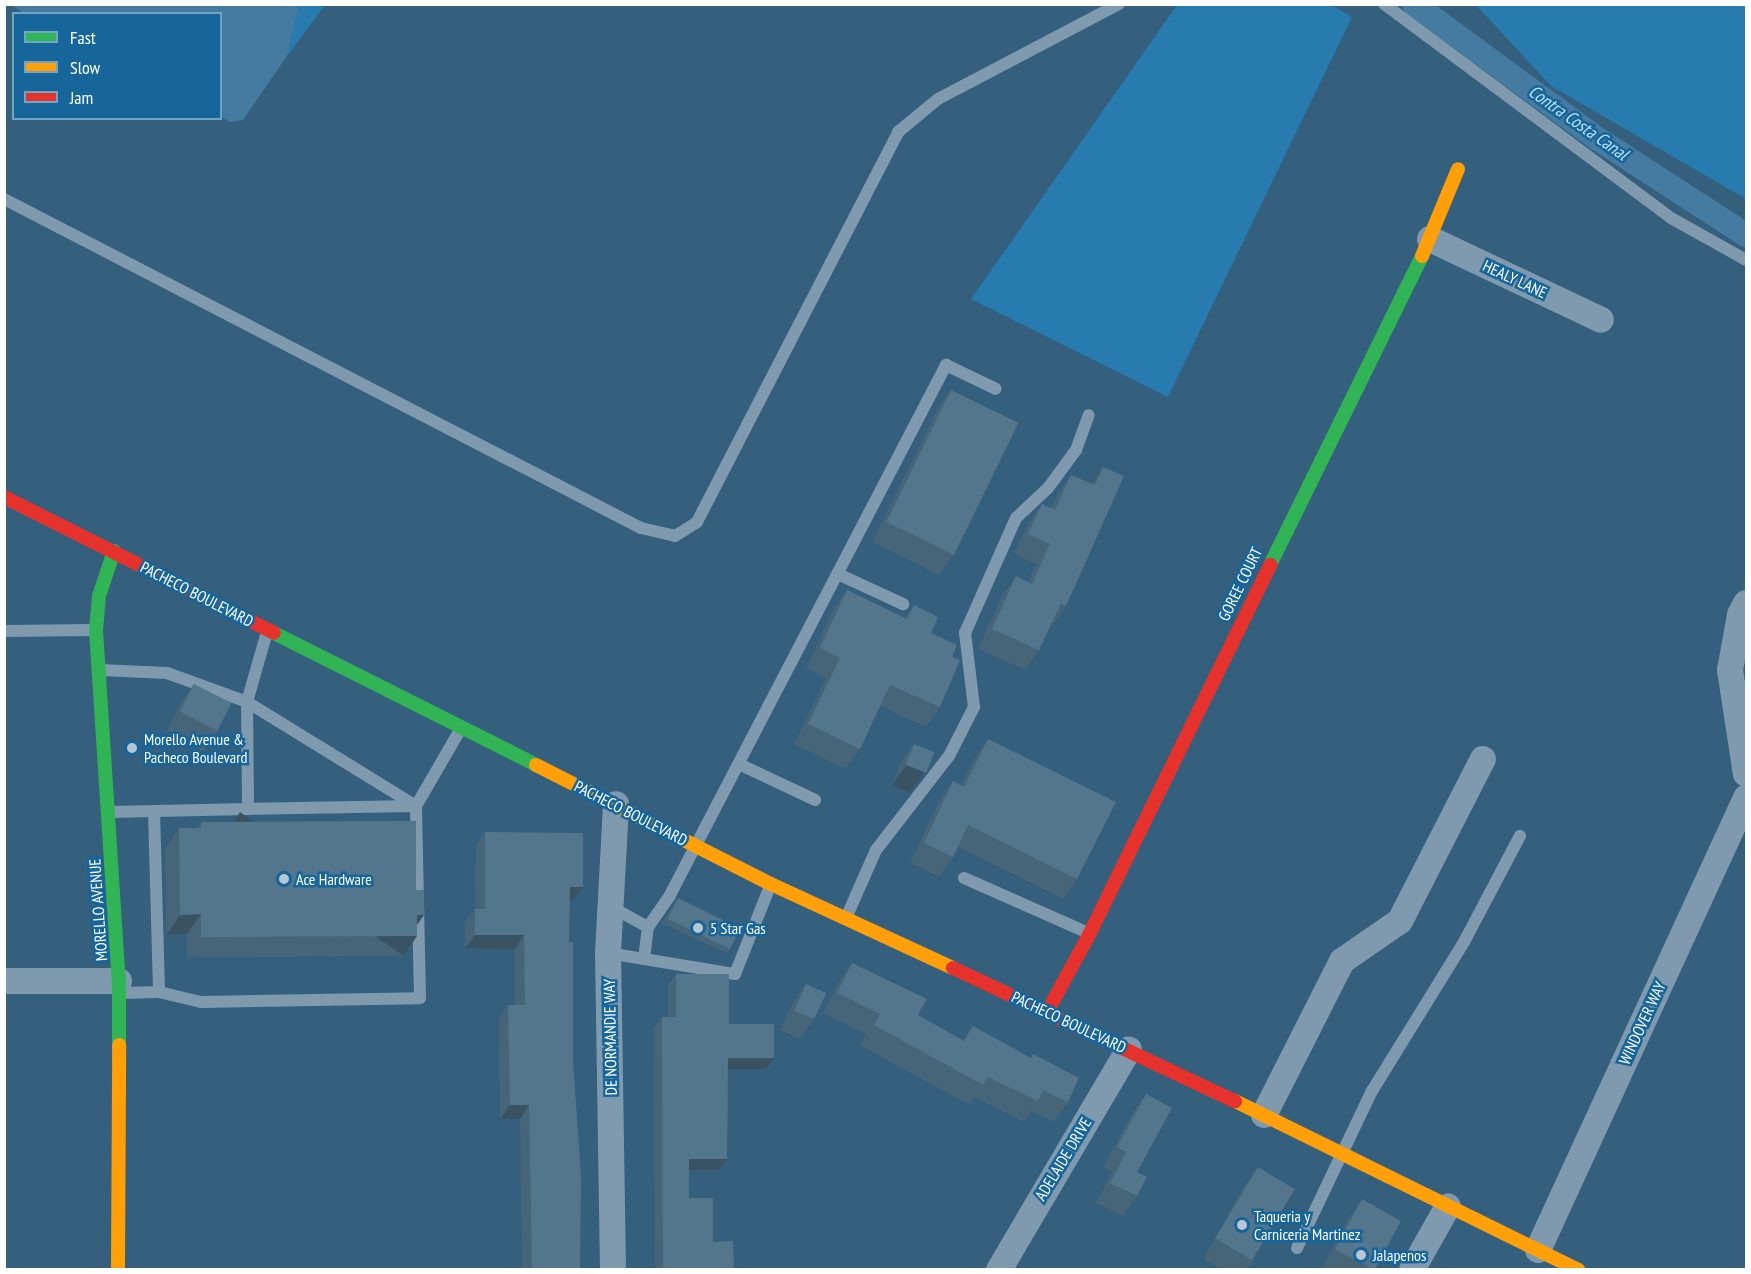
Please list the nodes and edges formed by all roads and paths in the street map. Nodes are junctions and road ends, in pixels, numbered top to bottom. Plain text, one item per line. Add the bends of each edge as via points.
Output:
1 (1119, 4) edge
2 (1384, 4) edge
3 (1107, 8) edge
4 (1458, 170) dead end
5 (4, 199) edge
6 (1430, 239) junction
7 (1746, 260) edge
8 (1601, 320) dead end
9 (996, 389) dead end
10 (1089, 415) dead end
11 (4, 497) edge
12 (114, 551) junction
13 (838, 574) junction
14 (1746, 603) edge
15 (903, 604) dead end
16 (96, 630) junction
17 (4, 631) edge
18 (268, 631) junction
19 (98, 670) junction
20 (247, 702) junction
21 (462, 726) junction
22 (1482, 759) dead end
23 (741, 765) junction
24 (1746, 774) edge
25 (1746, 797) edge
26 (815, 800) dead end
27 (616, 804) junction
28 (416, 806) junction
29 (248, 809) junction
30 (154, 811) junction
31 (109, 812) junction
32 (1520, 836) dead end
33 (696, 846) junction
34 (964, 878) dead end
35 (771, 884) junction
36 (610, 907) junction
37 (845, 920) junction
38 (648, 927) junction
39 (1090, 933) junction
40 (608, 953) junction
41 (644, 959) junction
42 (4, 981) edge
43 (119, 987) junction
44 (159, 992) junction
45 (1047, 1012) junction
46 (1129, 1049) junction
47 (1264, 1115) junction
48 (1342, 1154) junction
49 (1448, 1206) junction
50 (1297, 1248) dead end
51 (1538, 1250) junction
52 (118, 1269) edge
53 (614, 1269) edge
54 (999, 1269) edge
55 (1412, 1269) edge
56 (1579, 1269) edge

1 - 3 lane
2 - 7 lane via 1671,218
3 - 5 lane via 938,99 898,132 697,522 675,536 641,528
4 - 6 main road, GOREE COURT
6 - 8 street, HEALY LANE
6 - 39 main road, GOREE COURT
9 - 13 lane via 946,365
10 - 37 lane via 1076,450 1048,488 1016,518 965,633 974,707 949,756 876,850
11 - 12 main road, PACHECO BOULEVARD
12 - 16 main road, MORELLO AVENUE via 99,596
12 - 18 main road, PACHECO BOULEVARD
13 - 15 lane
13 - 23 lane
14 - 24 street via 1740,615 1730,670
16 - 17 lane
16 - 19 main road, MORELLO AVENUE
18 - 20 lane
18 - 21 main road, PACHECO BOULEVARD
19 - 20 lane via 167,673
19 - 31 main road, MORELLO AVENUE
20 - 28 lane
20 - 29 lane
21 - 27 main road, PACHECO BOULEVARD
21 - 28 lane
22 - 47 street via 1400,921 1342,961
23 - 26 lane
23 - 33 lane
25 - 51 street, WINDOVER WAY
27 - 33 main road, PACHECO BOULEVARD
27 - 36 street, DE NORMANDIE WAY
28 - 29 lane
28 - 44 lane via 420,998 201,1002
29 - 30 lane
30 - 31 lane
30 - 44 lane
31 - 43 main road, MORELLO AVENUE
32 - 48 lane via 1464,942 1372,1091
33 - 35 main road, PACHECO BOULEVARD
33 - 38 lane
34 - 39 lane
35 - 37 main road, PACHECO BOULEVARD
35 - 41 lane via 735,974
36 - 38 lane
36 - 40 street, DE NORMANDIE WAY
37 - 45 main road, PACHECO BOULEVARD
38 - 41 lane
39 - 45 main road, GOREE COURT
40 - 41 lane
40 - 53 street, DE NORMANDIE WAY
42 - 43 street
43 - 44 lane
43 - 52 main road, MORELLO AVENUE
45 - 46 main road, PACHECO BOULEVARD
46 - 47 main road, PACHECO BOULEVARD
46 - 54 street, ADELAIDE DRIVE
47 - 48 main road, PACHECO BOULEVARD
48 - 49 main road, PACHECO BOULEVARD
48 - 50 lane
49 - 51 main road, PACHECO BOULEVARD
49 - 55 street
51 - 56 main road, PACHECO BOULEVARD

